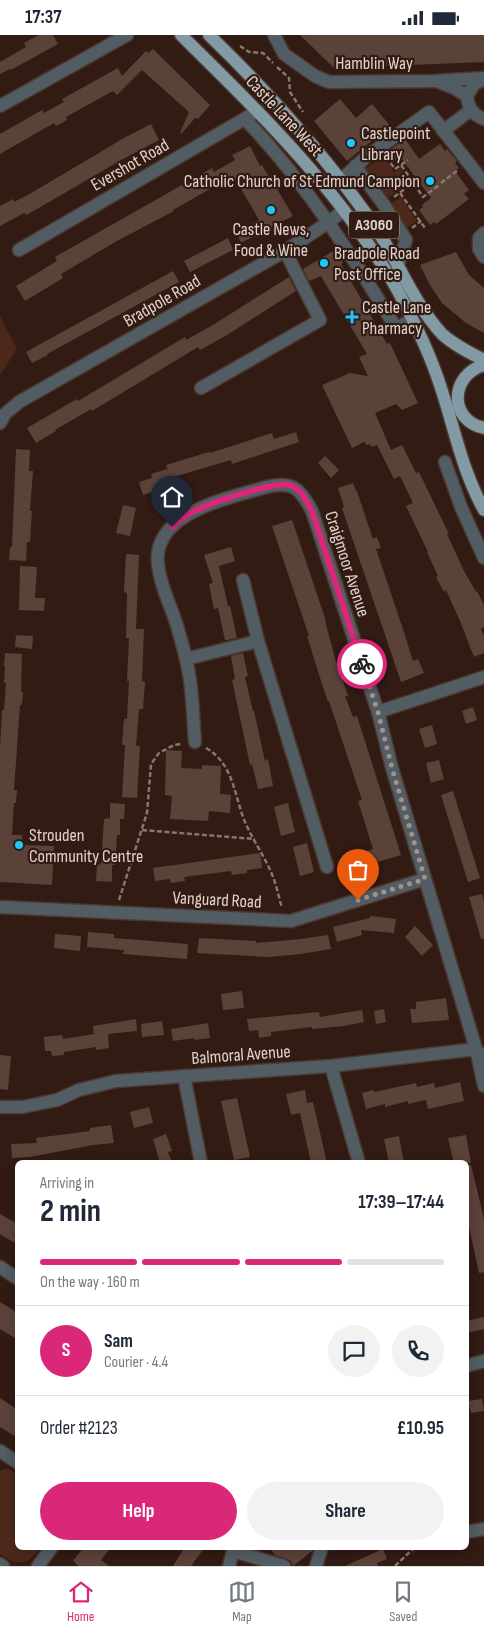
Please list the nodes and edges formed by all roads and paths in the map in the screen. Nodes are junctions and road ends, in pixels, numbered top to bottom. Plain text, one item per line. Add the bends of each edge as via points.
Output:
1 (127, 35) edge
2 (181, 35) edge
3 (209, 35) edge
4 (274, 35) edge
5 (484, 78) edge
6 (434, 81) junction
7 (468, 96) junction
8 (0, 106) edge
9 (471, 110) junction
10 (258, 111) junction
11 (245, 119) junction
12 (484, 119) edge
13 (444, 131) junction
14 (379, 147) junction
15 (408, 160) dead end
16 (468, 163) junction
17 (401, 165) junction
18 (355, 166) junction
19 (341, 180) junction
20 (417, 180) dead end
21 (413, 183) junction
22 (484, 183) edge
23 (400, 193) junction
24 (384, 205) junction
25 (344, 211) junction
26 (329, 222) junction
27 (425, 228) dead end
28 (484, 233) edge
29 (19, 250) dead end
30 (285, 251) junction
31 (484, 257) edge
32 (398, 265) junction
33 (412, 320) junction
34 (484, 360) edge
35 (484, 365) edge
36 (440, 384) junction
37 (201, 388) dead end
38 (458, 400) junction
39 (463, 414) junction
40 (0, 423) edge
41 (484, 428) edge
42 (458, 447) junction
43 (445, 462) dead end
44 (484, 509) edge
45 (484, 558) edge
46 (243, 579) dead end
47 (258, 641) junction
48 (186, 659) junction
49 (484, 677) edge
50 (378, 712) junction
51 (195, 742) junction
52 (142, 830) junction
53 (255, 839) junction
54 (327, 867) dead end
55 (425, 879) junction
56 (0, 907) edge
57 (114, 913) junction
58 (285, 921) junction
59 (480, 1054) edge
60 (331, 1066) junction
61 (184, 1076) junction
62 (484, 1086) edge
63 (0, 1107) edge
64 (200, 1160) edge
65 (357, 1160) edge
66 (0, 1267) edge
67 (15, 1277) edge
68 (484, 1361) edge
69 (469, 1365) edge
70 (0, 1451) edge
71 (15, 1461) edge
72 (484, 1529) edge
73 (469, 1532) edge
74 (50, 1550) edge
75 (234, 1550) edge
76 (237, 1550) edge
77 (321, 1550) edge
78 (412, 1550) edge
79 (38, 1566) edge
80 (229, 1566) edge
81 (284, 1566) edge
82 (316, 1566) edge
83 (395, 1566) edge

1 - 8 street
2 - 10 main road, Castle Lane West / A3060
3 - 19 main road, Castle Lane West / A3060 via 285,113
4 - 6 street, Hamblin Way via 284,54 315,76 329,81
5 - 6 street, Hamblin Way
5 - 7 street, Hamblin Way via 474,84
6 - 7 street, Hamblin Way
7 - 9 street
9 - 12 street
9 - 13 street
10 - 11 street, Evershot Road
10 - 25 main road, Castle Lane West / A3060
11 - 26 street via 298,179
11 - 29 street, Evershot Road
13 - 14 street via 429,113
13 - 16 street
14 - 17 path via 395,169
14 - 18 street
15 - 17 path
16 - 21 path via 423,197
16 - 22 street
17 - 21 path
18 - 19 street
18 - 24 street
19 - 32 main road, Castle Lane West / A3060 via 369,217
20 - 21 path
21 - 23 path
23 - 24 path
23 - 27 path
24 - 32 street via 406,240
25 - 26 street, Bradpole Road
25 - 33 main road, Castle Lane West / A3060 via 389,274
26 - 30 street, Bradpole Road
26 - 33 street via 396,328
28 - 31 street via 479,238 479,249
30 - 37 street via 320,320
30 - 40 street, Bradpole Road via 19,402
32 - 34 main road, Castle Lane West / A3060 via 427,315 443,335
33 - 36 main road, Castle Lane West / A3060
35 - 38 main road via 474,368 461,382
36 - 38 main road, Castle Lane West / A3060
36 - 42 main road, Castle Lane West / A3060
38 - 39 main road
39 - 41 main road via 470,422
39 - 42 main road, Castle Lane West / A3060
42 - 44 main road, Castle Lane West / A3060
43 - 45 street
46 - 47 street
47 - 48 street
47 - 54 street
48 - 50 street, Craigmoor Avenue via 161,580 159,544 180,519 201,508 276,484 290,485 304,497 312,511
48 - 51 street, Craigmoor Avenue
49 - 50 street
50 - 55 street, Craigmoor Avenue
51 - 52 path via 174,745 159,753 150,764 147,813
51 - 53 path via 214,753 226,768 245,822
52 - 53 path
52 - 57 path
53 - 58 path via 273,877
55 - 58 street, Vanguard Road
55 - 59 street, Craigmoor Avenue
56 - 57 street, Vanguard Road
57 - 58 street, Vanguard Road
59 - 60 street, Balmoral Avenue
59 - 62 street, Craigmoor Avenue
60 - 61 street, Balmoral Avenue
60 - 65 street
61 - 63 street, Balmoral Avenue via 108,1083 78,1090 56,1100 24,1107
61 - 64 street
66 - 67 street
68 - 69 street
70 - 71 street
72 - 73 street
74 - 79 street
75 - 80 street
76 - 81 street
77 - 82 street
78 - 83 path

